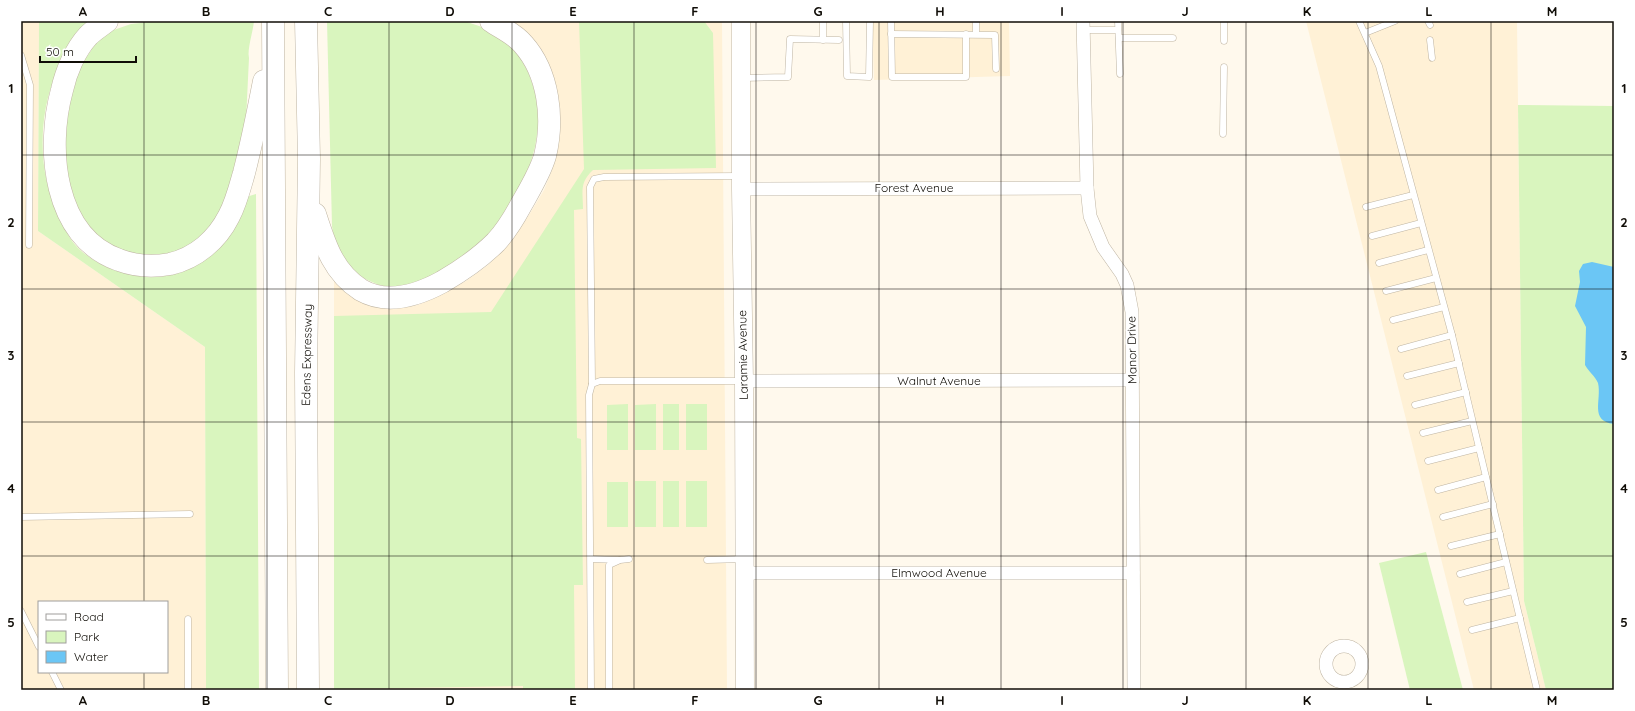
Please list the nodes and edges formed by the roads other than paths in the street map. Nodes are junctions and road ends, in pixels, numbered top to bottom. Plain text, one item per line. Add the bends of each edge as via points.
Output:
1 (107, 21) edge
2 (306, 21) edge
3 (491, 21) edge
4 (741, 21) edge
5 (823, 21) edge
6 (846, 21) edge
7 (870, 21) edge
8 (891, 21) edge
9 (976, 21) edge
10 (1118, 21) edge
11 (1224, 21) edge
12 (1359, 21) edge
13 (1395, 21) edge
14 (1083, 26) edge
15 (273, 27) edge
16 (1118, 30) junction
17 (1365, 33) junction
18 (891, 34) junction
19 (966, 34) junction
20 (976, 34) junction
21 (1119, 38) junction
22 (1173, 38) dead end
23 (823, 40) junction
24 (839, 40) dead end
25 (1430, 40) dead end
26 (1224, 42) dead end
27 (21, 55) edge
28 (1432, 58) dead end
29 (1224, 68) dead end
30 (996, 69) dead end
31 (1120, 74) dead end
32 (741, 78) junction
33 (1223, 134) dead end
34 (741, 182) junction
35 (1087, 188) junction
36 (309, 194) junction
37 (1413, 195) junction
38 (1366, 208) dead end
39 (1421, 222) junction
40 (1372, 236) dead end
41 (29, 245) dead end
42 (1428, 250) junction
43 (1379, 263) dead end
44 (1436, 278) junction
45 (1386, 291) dead end
46 (1444, 307) junction
47 (1393, 320) dead end
48 (1452, 335) junction
49 (1401, 348) dead end
50 (1459, 363) junction
51 (1407, 376) dead end
52 (1133, 380) junction
53 (744, 381) junction
54 (592, 384) junction
55 (1466, 392) junction
56 (1415, 405) dead end
57 (1472, 421) junction
58 (1423, 434) dead end
59 (1479, 448) junction
60 (1428, 461) dead end
61 (1486, 477) junction
62 (1438, 490) dead end
63 (1492, 504) junction
64 (190, 514) dead end
65 (21, 517) edge
66 (1443, 517) dead end
67 (1500, 534) junction
68 (1451, 546) dead end
69 (591, 557) junction
70 (620, 560) junction
71 (629, 560) dead end
72 (707, 560) dead end
73 (1506, 562) junction
74 (745, 566) junction
75 (1133, 573) junction
76 (1460, 574) dead end
77 (1513, 591) junction
78 (1467, 602) dead end
79 (21, 612) edge
80 (1520, 618) junction
81 (188, 619) dead end
82 (1472, 630) dead end
83 (38, 645) edge
84 (52, 673) edge
85 (61, 690) edge
86 (188, 690) edge
87 (277, 690) edge
88 (308, 690) edge
89 (592, 690) edge
90 (609, 690) edge
91 (745, 690) edge
92 (1134, 690) edge
93 (1537, 690) edge

1 - 15 highway via 88,36 66,75 55,123 56,170 62,196 71,216 92,246 107,256 141,265 179,262 194,255 220,232 230,216 253,138
2 - 36 highway, Edens Expressway
3 - 36 highway via 523,43 533,58 546,92 549,114 549,136 535,182 508,228 495,243 457,274 433,287 395,298 378,296 362,290 333,263
4 - 32 street, Laramie Avenue
5 - 23 lane
6 - 7 lane via 847,76 869,77
8 - 18 lane
9 - 20 lane
10 - 16 lane
11 - 26 lane
12 - 17 lane
13 - 17 lane
14 - 16 lane
14 - 35 street, Manor Drive
15 - 87 highway
16 - 21 lane
17 - 37 lane via 1379,66
18 - 19 lane
18 - 19 lane via 892,77 966,77
19 - 20 lane
20 - 30 lane via 995,35
21 - 22 lane
21 - 31 lane
23 - 24 lane
23 - 32 lane via 790,39 788,77
25 - 28 lane
27 - 41 lane via 30,85
29 - 33 lane
32 - 34 street, Laramie Avenue
34 - 35 street, Forest Avenue
34 - 53 street, Laramie Avenue
34 - 54 lane via 604,177 594,179 590,187
35 - 52 street, Manor Drive via 1090,216 1096,232 1122,274 1130,298
36 - 88 highway, Edens Expressway via 306,373
37 - 38 lane
37 - 39 lane
39 - 40 lane
39 - 42 lane
42 - 43 lane
42 - 44 lane
44 - 45 lane
44 - 46 lane
46 - 47 lane
46 - 48 lane
48 - 49 lane
48 - 50 lane
50 - 51 lane
50 - 55 lane
52 - 53 street, Walnut Avenue
52 - 75 street, Manor Drive
53 - 54 lane via 600,381
53 - 74 street, Laramie Avenue
54 - 69 lane
55 - 56 lane
55 - 57 lane
57 - 58 lane
57 - 59 lane
59 - 60 lane
59 - 61 lane
61 - 62 lane
61 - 63 lane
63 - 66 lane
63 - 67 lane
64 - 65 lane
67 - 68 lane
67 - 73 lane
69 - 70 lane
69 - 89 lane
70 - 71 lane
70 - 90 lane via 609,565 608,570
72 - 74 lane
73 - 76 lane
73 - 77 lane
74 - 75 street, Elmwood Avenue
74 - 91 street, Laramie Avenue
75 - 92 street, Manor Drive
77 - 78 lane
77 - 80 lane
79 - 83 lane
80 - 82 lane
80 - 93 lane
81 - 86 lane
84 - 85 lane

